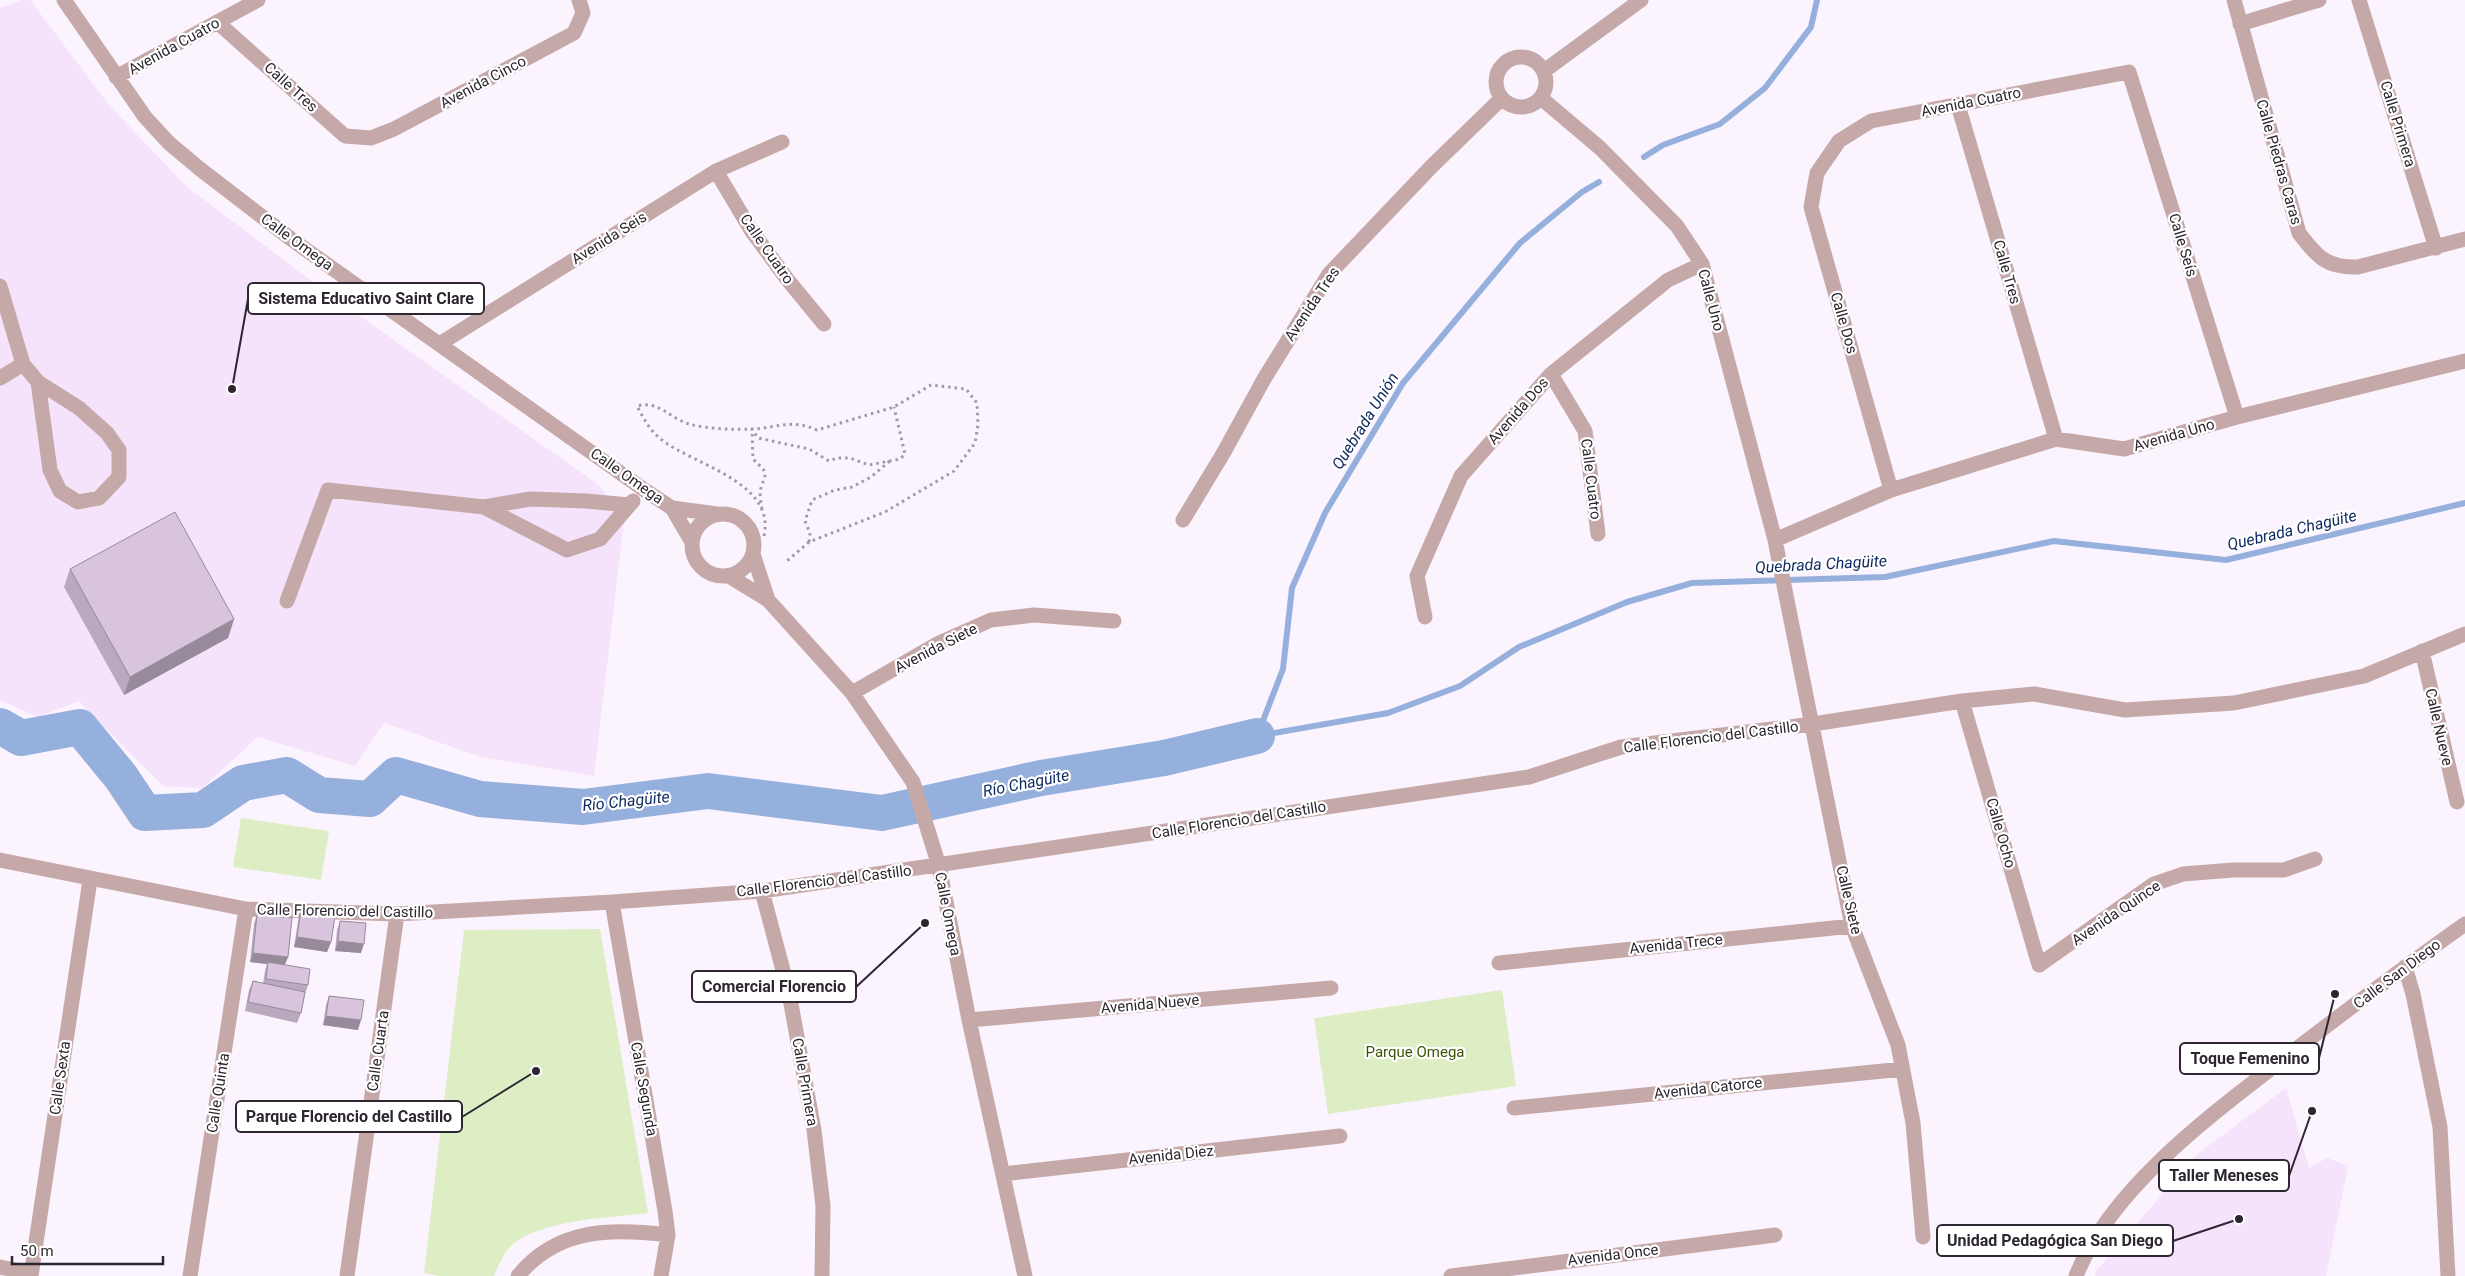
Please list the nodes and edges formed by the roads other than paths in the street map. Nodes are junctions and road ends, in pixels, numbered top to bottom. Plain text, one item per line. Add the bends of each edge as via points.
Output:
1 (64, 0) edge
2 (258, 0) edge
3 (1641, 0) edge
4 (2234, 0) edge
5 (2320, 0) edge
6 (2359, 0) edge
7 (581, 7) edge
8 (217, 22) junction
9 (2240, 24) junction
10 (1544, 71) junction
11 (2129, 72) joint
12 (116, 77) junction
13 (1502, 98) junction
14 (1540, 98) junction
15 (1958, 105) junction
16 (371, 138) joint
17 (782, 142) dead end
18 (1828, 158) joint
19 (716, 170) junction
20 (2465, 239) edge
21 (2436, 248) junction
22 (1702, 264) junction
23 (0, 286) edge
24 (824, 324) dead end
25 (7, 332) edge
26 (441, 344) junction
27 (2465, 361) edge
28 (23, 364) junction
29 (1551, 374) junction
30 (0, 378) edge
31 (38, 382) junction
32 (2236, 417) junction
33 (2056, 439) junction
34 (643, 489) junction
35 (1892, 490) junction
36 (630, 505) junction
37 (484, 507) junction
38 (672, 508) junction
39 (717, 514) junction
40 (1183, 520) dead end
41 (1598, 534) dead end
42 (1775, 540) junction
43 (692, 542) junction
44 (753, 554) junction
45 (1779, 561) joint
46 (729, 576) junction
47 (768, 600) junction
48 (286, 601) dead end
49 (1425, 617) dead end
50 (1114, 621) dead end
51 (2465, 634) edge
52 (2422, 651) junction
53 (852, 693) junction
54 (1962, 700) junction
55 (1814, 724) junction
56 (2457, 802) dead end
57 (0, 860) edge
58 (2315, 860) dead end
59 (939, 866) junction
60 (90, 880) junction
61 (762, 890) junction
62 (612, 902) junction
63 (246, 909) junction
64 (396, 914) junction
65 (2465, 925) edge
66 (1852, 926) junction
67 (1499, 963) dead end
68 (2039, 965) joint
69 (2405, 967) junction
70 (1331, 988) dead end
71 (969, 1020) junction
72 (1903, 1068) junction
73 (1514, 1108) dead end
74 (1340, 1136) dead end
75 (1003, 1174) junction
76 (668, 1235) junction
77 (1774, 1235) dead end
78 (1923, 1237) dead end
79 (0, 1267) edge
80 (1566, 1269) edge
81 (31, 1274) edge
82 (190, 1276) edge
83 (347, 1276) edge
84 (518, 1276) edge
85 (661, 1276) edge
86 (822, 1276) edge
87 (1025, 1276) edge
88 (1451, 1276) edge
89 (2076, 1276) edge
90 (2448, 1276) edge

1 - 12 street, Calle Omega
2 - 8 street, Avenida Cuatro
3 - 10 street
4 - 9 street, Calle Piedras Caras
5 - 9 street
6 - 21 street, Calle Primera
7 - 16 street, Avenida Cinco via 574,33 394,129
8 - 12 street, Avenida Cuatro
8 - 16 street, Calle Tres via 345,136
9 - 21 street, Calle Piedras Caras via 2299,234 2314,252 2329,264 2342,268
10 - 13 street via 1530,58 1512,59 1498,71 1496,80
10 - 14 street via 1545,89
11 - 15 street, Avenida Cuatro
11 - 32 street, Calle Seís
12 - 26 street, Calle Omega via 145,117 200,170 291,239
13 - 14 street via 1517,106 1534,103
13 - 40 street, Avenida Tres via 1329,274
14 - 22 street, Calle Uno via 1600,148 1677,226
15 - 18 street, Avenida Cuatro via 1871,121 1839,141
15 - 33 street, Calle Tres
17 - 19 street, Avenida Seis
18 - 35 street, Calle Dos via 1818,173 1811,207
19 - 24 street, Calle Cuatro via 751,230
19 - 26 street, Avenida Seis
20 - 21 street, Calle Piedras Caras
22 - 29 street, Avenida Dos via 1668,280
22 - 42 street, Calle Uno
23 - 25 street
25 - 28 street
26 - 34 street, Calle Omega
27 - 32 street, Avenida Uno
28 - 30 street
28 - 31 street
29 - 41 street, Calle Cuatro via 1585,431
29 - 49 street, Avenida Dos via 1461,476 1417,576
31 - 31 street via 79,408 107,433 118,450 119,476 99,498 78,502 60,491 50,470
32 - 33 street, Avenida Uno via 2124,449
33 - 35 street, Avenida Uno
34 - 36 street
34 - 38 street, Calle Omega
35 - 42 street, Avenida Uno
36 - 37 street via 530,499
36 - 37 street via 600,539 567,550
37 - 48 street via 328,490
38 - 39 street, Calle Omega
38 - 43 street, Calle Omega
39 - 43 street via 700,524
39 - 44 street via 738,517 746,524 752,533
42 - 45 street, Calle Uno
43 - 46 street via 693,554 706,572
44 - 46 street via 748,564
44 - 47 street, Calle Omega
45 - 55 street, Calle Siete
46 - 47 street, Calle Omega
47 - 53 street, Calle Omega
50 - 53 street, Avenida Siete via 1034,615 991,620 939,642
51 - 52 street, Calle Florencio del Castillo
52 - 54 street, Calle Florencio del Castillo via 2364,676 2234,703 2124,710 2034,694
52 - 56 street, Calle Nueve
53 - 59 street, Calle Omega via 913,782
54 - 55 street, Calle Florencio del Castillo
54 - 68 street, Calle Ocho
55 - 59 street, Calle Florencio del Castillo via 1621,747 1529,777
55 - 66 street, Calle Siete
57 - 60 street, Calle Florencio del Castillo
58 - 68 street, Avenida Quince via 2284,870 2183,874 2154,884
59 - 61 street, Calle Florencio del Castillo
59 - 71 street, Calle Omega
60 - 63 street, Calle Florencio del Castillo
60 - 81 street, Calle Sexta
61 - 62 street, Calle Florencio del Castillo
61 - 86 street, Calle Primera via 789,993 814,1130 823,1206
62 - 64 street, Calle Florencio del Castillo
62 - 76 street, Calle Segunda
63 - 64 street, Calle Florencio del Castillo
63 - 82 street, Calle Quinta
64 - 83 street, Calle Cuarta
65 - 69 street, Calle San Diego
66 - 67 street, Avenida Trece
66 - 72 street, Calle Siete via 1898,1045
69 - 89 street, Calle San Diego via 2190,1132 2156,1165 2101,1230
69 - 90 street via 2440,1127
70 - 71 street, Avenida Nueve
71 - 75 street, Calle Omega
72 - 73 street, Avenida Catorce
72 - 78 street, Calle Siete via 1913,1123
74 - 75 street, Avenida Diez
75 - 87 street, Calle Omega
76 - 84 street via 637,1231 589,1234 558,1243 532,1259
76 - 85 street, Calle Segunda
77 - 80 street, Avenida Once
79 - 81 street
80 - 88 street, Avenida Once

